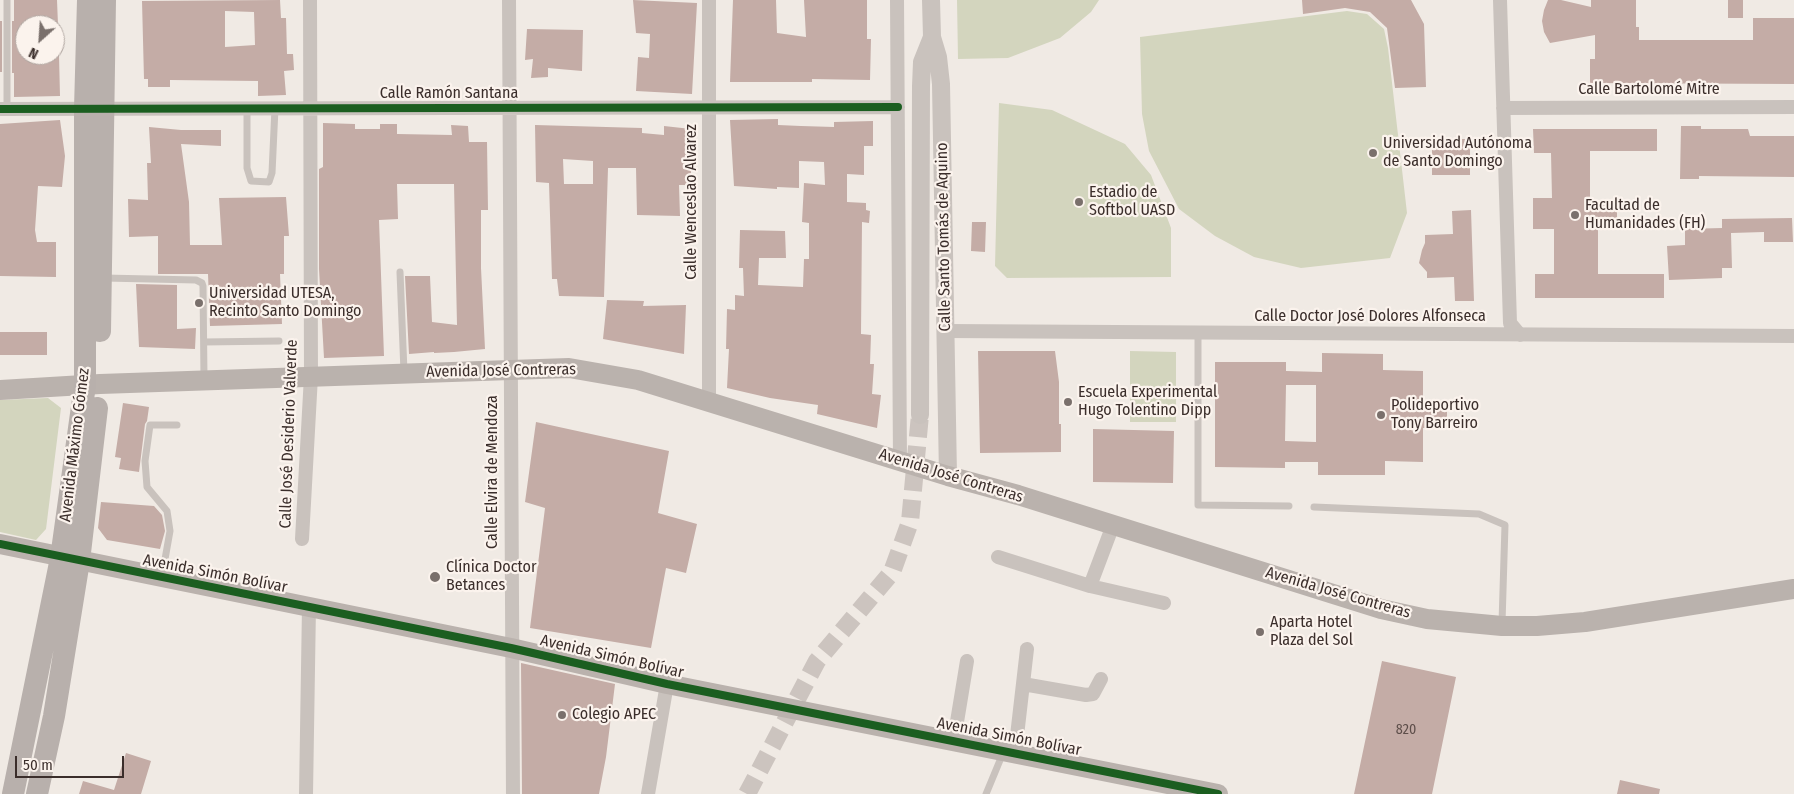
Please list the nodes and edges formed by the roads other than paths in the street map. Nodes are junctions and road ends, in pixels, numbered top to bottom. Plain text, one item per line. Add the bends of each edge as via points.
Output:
1 (8, 0) edge
2 (88, 0) edge
3 (105, 0) edge
4 (310, 0) edge
5 (509, 0) edge
6 (709, 0) edge
7 (897, 0) edge
8 (931, 0) edge
9 (1500, 0) edge
10 (932, 38) junction
11 (1794, 106) edge
12 (898, 107) junction
13 (247, 108) junction
14 (275, 108) junction
15 (311, 108) junction
16 (509, 108) junction
17 (709, 108) junction
18 (1503, 108) junction
19 (4, 109) edge
20 (94, 109) junction
21 (400, 272) dead end
22 (101, 278) junction
23 (946, 331) junction
24 (1198, 334) junction
25 (1520, 335) junction
26 (1794, 336) edge
27 (279, 341) dead end
28 (204, 342) junction
29 (510, 370) junction
30 (404, 373) junction
31 (310, 376) junction
32 (204, 380) junction
33 (92, 384) junction
34 (0, 390) edge
35 (709, 404) junction
36 (920, 415) tunnel mouth
37 (177, 425) dead end
38 (900, 460) junction
39 (948, 476) junction
40 (1289, 506) dead end
41 (1314, 507) dead end
42 (1112, 525) junction
43 (302, 539) dead end
44 (0, 544) edge
45 (998, 557) dead end
46 (70, 559) junction
47 (162, 577) junction
48 (1090, 586) junction
49 (1794, 590) edge
50 (1164, 603) dead end
51 (309, 606) junction
52 (1502, 626) junction
53 (511, 648) junction
54 (1028, 649) dead end
55 (967, 660) dead end
56 (1101, 679) dead end
57 (667, 684) junction
58 (1024, 684) junction
59 (954, 740) junction
60 (1010, 752) junction
61 (12, 794) edge
62 (37, 794) edge
63 (306, 794) edge
64 (513, 794) edge
65 (648, 794) edge
66 (986, 794) edge
67 (1218, 794) edge

1 - 19 lane
2 - 20 main road, Avenida Máximo Gómez
3 - 20 main road, Avenida Máximo Gómez
4 - 15 street, Calle José Desiderio Valverde
5 - 16 street, Calle Elvira de Mendoza
6 - 17 street, Calle Wenceslao Alvarez
7 - 12 street
8 - 10 street, Calle Santo Tomás de Aquino
9 - 18 street
10 - 23 street, Calle Santo Tomás de Aquino via 941,84
10 - 36 street via 922,62 920,86
11 - 18 street, Calle Bartolomé Mitre
12 - 17 street, Calle Ramón Santana
12 - 38 street
13 - 14 street, Calle Ramón Santana
13 - 14 lane via 246,162 250,181 269,182
13 - 20 street, Calle Ramón Santana
14 - 15 street, Calle Ramón Santana
15 - 16 street, Calle Ramón Santana
15 - 31 street, Calle José Desiderio Valverde
16 - 17 street, Calle Ramón Santana
16 - 29 street, Calle Elvira de Mendoza
17 - 35 street, Calle Wenceslao Alvarez
18 - 25 street via 1510,323
19 - 20 street, Calle Ramón Santana
20 - 22 main road, Avenida Máximo Gómez
20 - 33 main road, Avenida Máximo Gómez
21 - 30 lane
22 - 28 lane via 196,280 202,283
22 - 33 main road, Avenida Máximo Gómez
23 - 24 street, Calle Doctor José Dolores Alfonseca
23 - 39 street, Calle Santo Tomás de Aquino
24 - 25 street, Calle Doctor José Dolores Alfonseca
24 - 40 lane via 1198,505
25 - 26 street, Calle Doctor José Dolores Alfonseca
27 - 28 lane
28 - 32 lane
29 - 30 main road, Avenida José Contreras
29 - 35 main road, Avenida José Contreras via 569,368 602,373 638,380
29 - 53 street, Calle Elvira de Mendoza
30 - 31 main road, Avenida José Contreras
31 - 32 main road, Avenida José Contreras
31 - 43 street, Calle José Desiderio Valverde
32 - 33 main road, Avenida José Contreras
33 - 34 main road, Avenida José Contreras
33 - 46 main road, Avenida Máximo Gómez
35 - 38 main road, Avenida José Contreras
37 - 47 lane via 150,425 145,461 147,487 167,511 170,531
38 - 39 main road, Avenida José Contreras
39 - 42 main road, Avenida José Contreras
41 - 52 lane via 1479,514 1505,525
42 - 48 street
42 - 52 main road, Avenida José Contreras via 1381,609 1435,620
44 - 46 main road, Avenida Simón Bolívar
45 - 48 street
46 - 47 main road, Avenida Simón Bolívar
46 - 61 main road, Avenida Máximo Gómez
46 - 62 main road, Avenida Máximo Gómez via 54,716
47 - 51 main road, Avenida Simón Bolívar
48 - 50 street
49 - 52 main road, Avenida José Contreras via 1585,622
51 - 53 main road, Avenida Simón Bolívar
51 - 63 street
53 - 57 main road, Avenida Simón Bolívar
53 - 64 street, Calle Elvira de Mendoza
54 - 58 street
55 - 59 street
56 - 58 street via 1093,694 1086,695
57 - 59 main road, Avenida Simón Bolívar
57 - 65 street
58 - 60 street
59 - 60 main road, Avenida Simón Bolívar
60 - 66 lane
60 - 67 main road, Avenida Simón Bolívar

